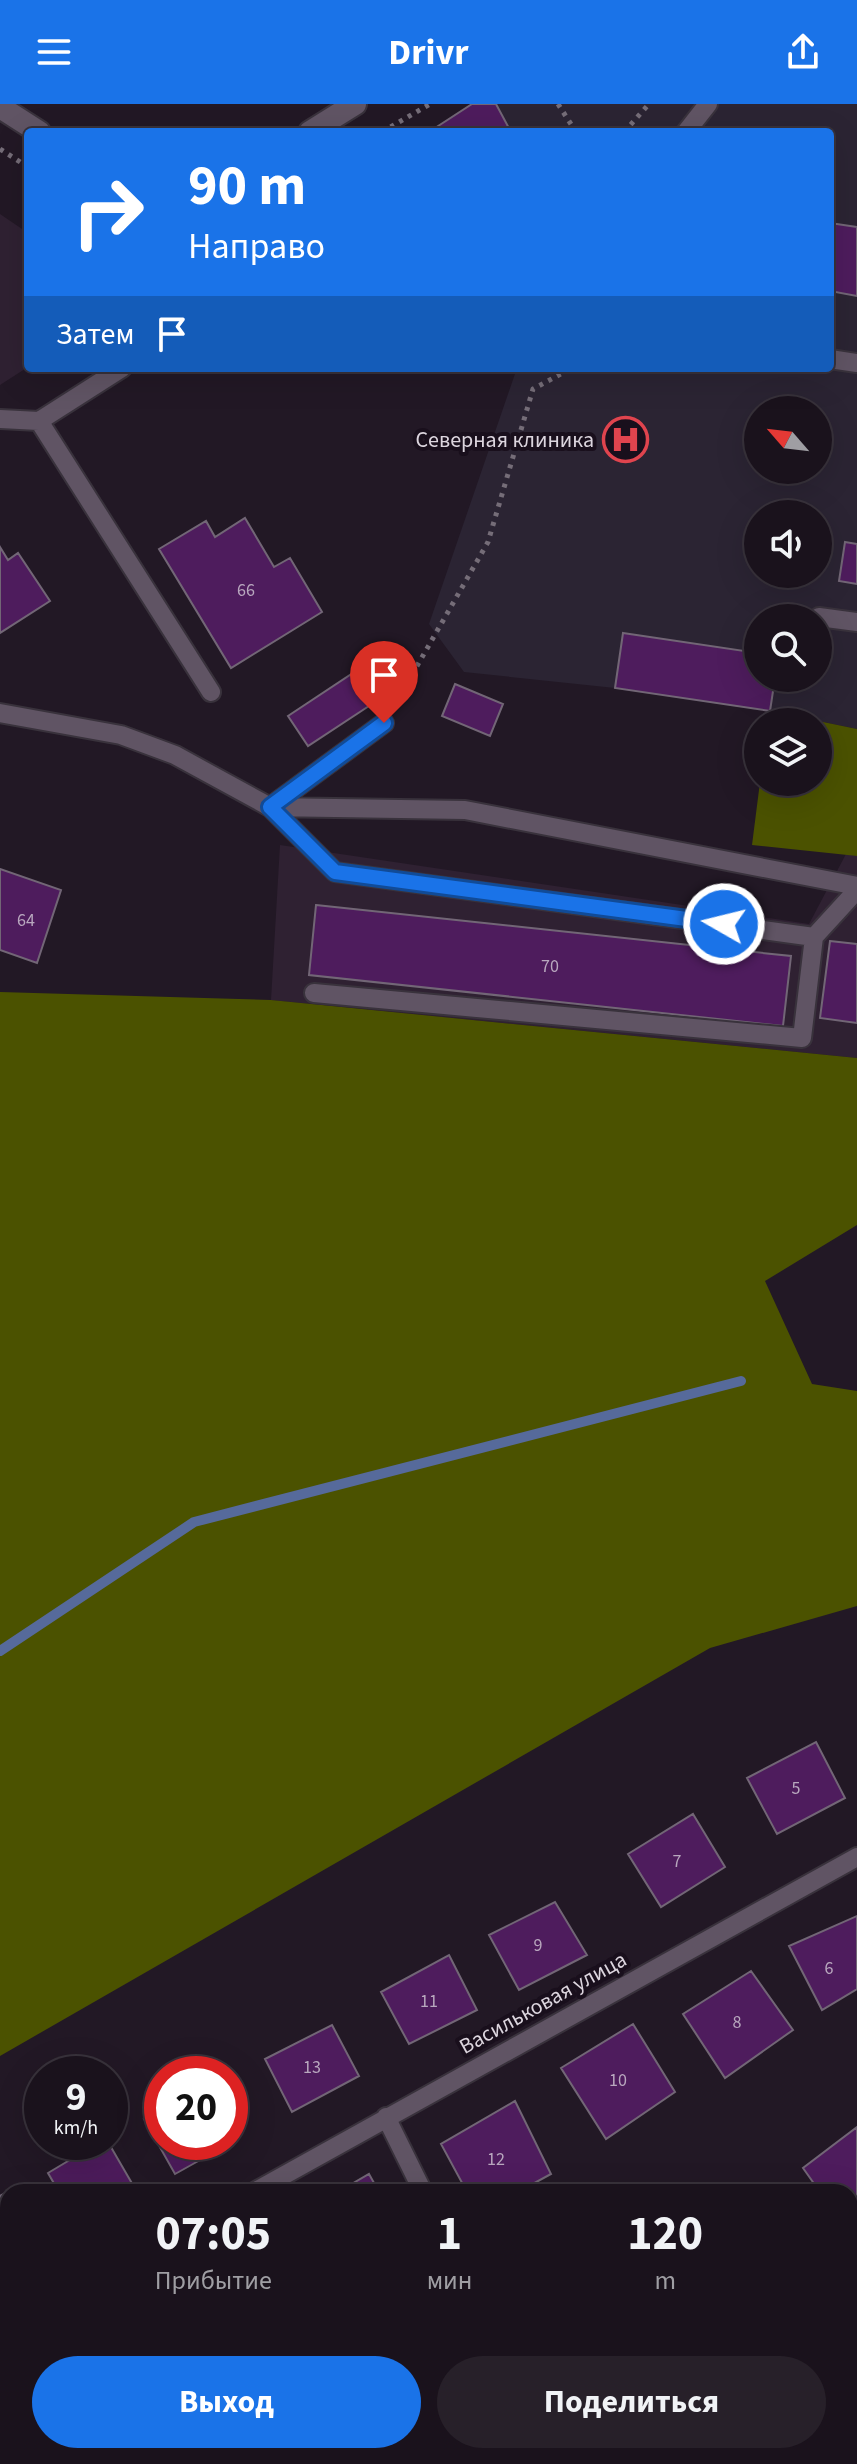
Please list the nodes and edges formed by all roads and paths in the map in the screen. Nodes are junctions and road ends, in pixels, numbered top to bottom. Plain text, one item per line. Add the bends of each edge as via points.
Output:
1 (355, 104) edge
2 (430, 104) edge
3 (558, 104) edge
4 (649, 104) edge
5 (708, 104) edge
6 (0, 107) edge
7 (33, 128) edge
8 (316, 128) edge
9 (389, 128) edge
10 (573, 128) edge
11 (628, 128) edge
12 (689, 128) edge
13 (0, 149) edge
14 (24, 164) edge
15 (834, 360) edge
16 (857, 363) edge
17 (116, 372) edge
18 (565, 372) edge
19 (0, 419) edge
20 (39, 421) junction
21 (832, 619) edge
22 (857, 622) edge
23 (211, 692) dead end
24 (0, 713) edge
25 (384, 723) joint
26 (270, 807) junction
27 (857, 888) edge
28 (814, 937) junction
29 (314, 993) dead end
30 (857, 1857) edge
31 (386, 2117) junction
32 (268, 2184) edge
33 (419, 2184) edge

1 - 8 street
2 - 9 path
3 - 10 path
4 - 11 path
5 - 12 lane
6 - 7 street
13 - 14 path
15 - 16 lane
17 - 20 lane
18 - 25 path via 533,389 488,542
19 - 20 lane
20 - 23 lane
21 - 22 lane
24 - 26 lane via 121,735 175,755
25 - 26 lane
26 - 27 lane via 465,810
26 - 28 lane via 335,872
27 - 28 lane
28 - 29 lane via 802,1038
30 - 31 lane, Васильковая улица
31 - 32 lane, Васильковая улица
31 - 33 lane

